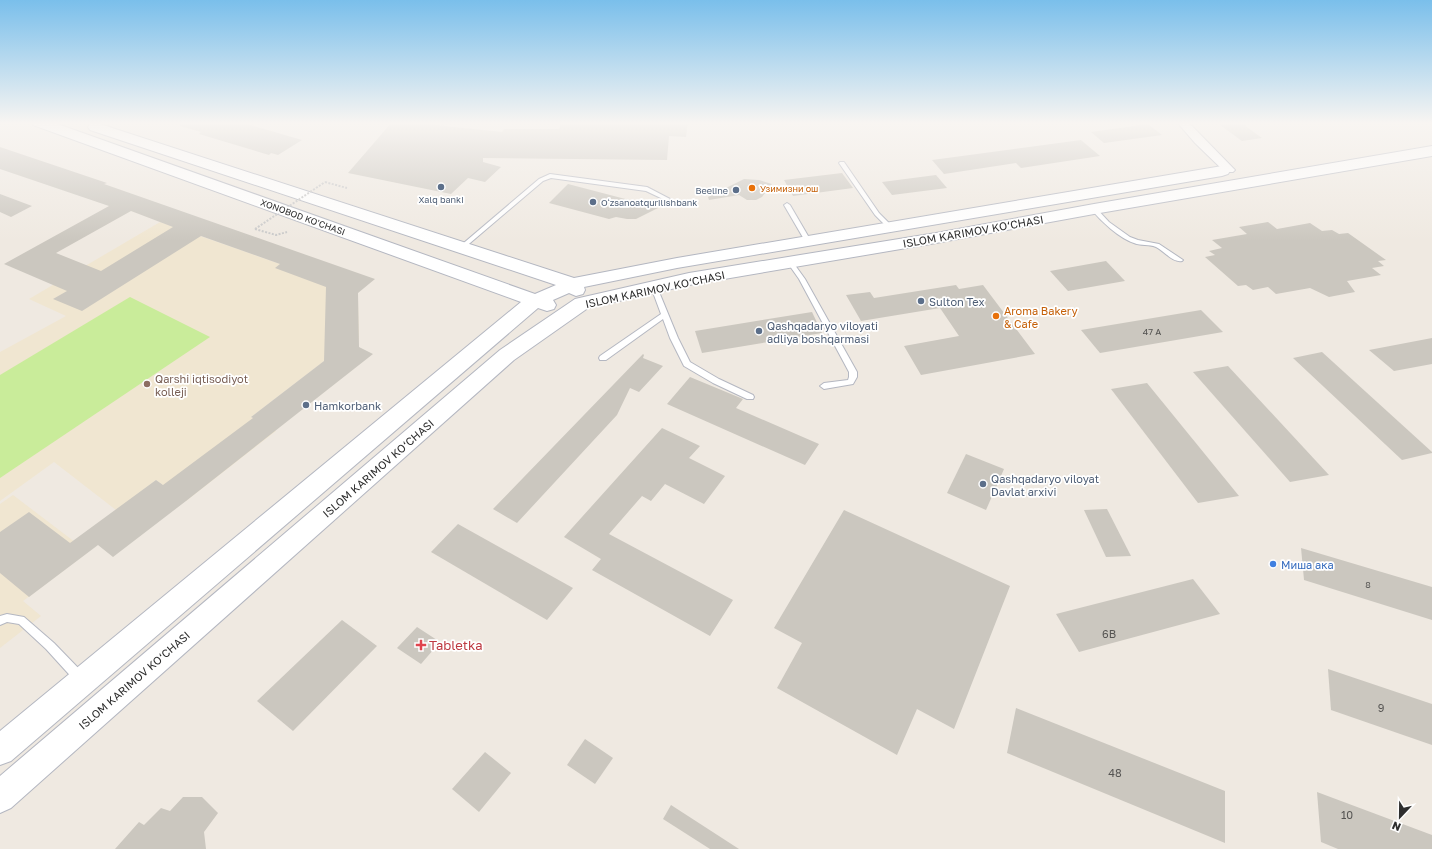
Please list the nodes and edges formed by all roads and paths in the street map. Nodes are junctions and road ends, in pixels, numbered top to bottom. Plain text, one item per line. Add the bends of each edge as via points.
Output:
1 (147, 162) edge
2 (201, 162) edge
3 (1221, 162) edge
4 (1279, 162) edge
5 (1370, 162) edge
6 (842, 163) dead end
7 (1229, 170) junction
8 (347, 188) dead end
9 (667, 199) dead end
10 (787, 205) dead end
11 (1094, 209) junction
12 (916, 223) junction
13 (890, 228) junction
14 (287, 232) dead end
15 (930, 239) junction
16 (808, 241) junction
17 (461, 248) junction
18 (1180, 260) dead end
19 (790, 262) junction
20 (573, 284) junction
21 (654, 287) junction
22 (535, 302) junction
23 (575, 307) junction
24 (664, 315) junction
25 (603, 358) dead end
26 (824, 386) dead end
27 (750, 398) dead end
28 (0, 621) edge
29 (82, 681) junction
30 (0, 750) edge
31 (0, 797) edge

1 - 22 main road, XONOBOD KO'CHASI
2 - 17 main road, XONOBOD KO'CHASI
3 - 7 street
4 - 7 main road, ISLOM KARIMOV KO‘CHASI
5 - 11 main road, ISLOM KARIMOV KO‘CHASI
6 - 13 lane via 877,214
7 - 12 main road, ISLOM KARIMOV KO‘CHASI
8 - 14 path, bridge via 325,182 255,229 276,235
9 - 17 lane via 647,189 550,176
10 - 16 lane
11 - 15 main road, ISLOM KARIMOV KO‘CHASI
11 - 18 lane via 1107,223 1128,238 1136,242 1157,245
12 - 13 main road, ISLOM KARIMOV KO‘CHASI
12 - 15 main road
13 - 16 main road, ISLOM KARIMOV KO‘CHASI
15 - 19 main road, ISLOM KARIMOV KO‘CHASI
16 - 20 main road, ISLOM KARIMOV KO‘CHASI
17 - 20 main road, XONOBOD KO'CHASI
19 - 21 main road, ISLOM KARIMOV KO‘CHASI
19 - 26 lane via 853,372 850,382
20 - 22 main road, ISLOM KARIMOV KO‘CHASI
20 - 23 main road
21 - 23 main road, ISLOM KARIMOV KO‘CHASI
21 - 24 lane
22 - 23 main road, XONOBOD KO'CHASI
22 - 29 main road, ISLOM KARIMOV KO‘CHASI
23 - 31 main road, ISLOM KARIMOV KO‘CHASI via 507,355
24 - 25 lane
24 - 27 lane via 687,364
28 - 29 lane via 8,618 21,620 50,646
29 - 30 main road, ISLOM KARIMOV KO‘CHASI

